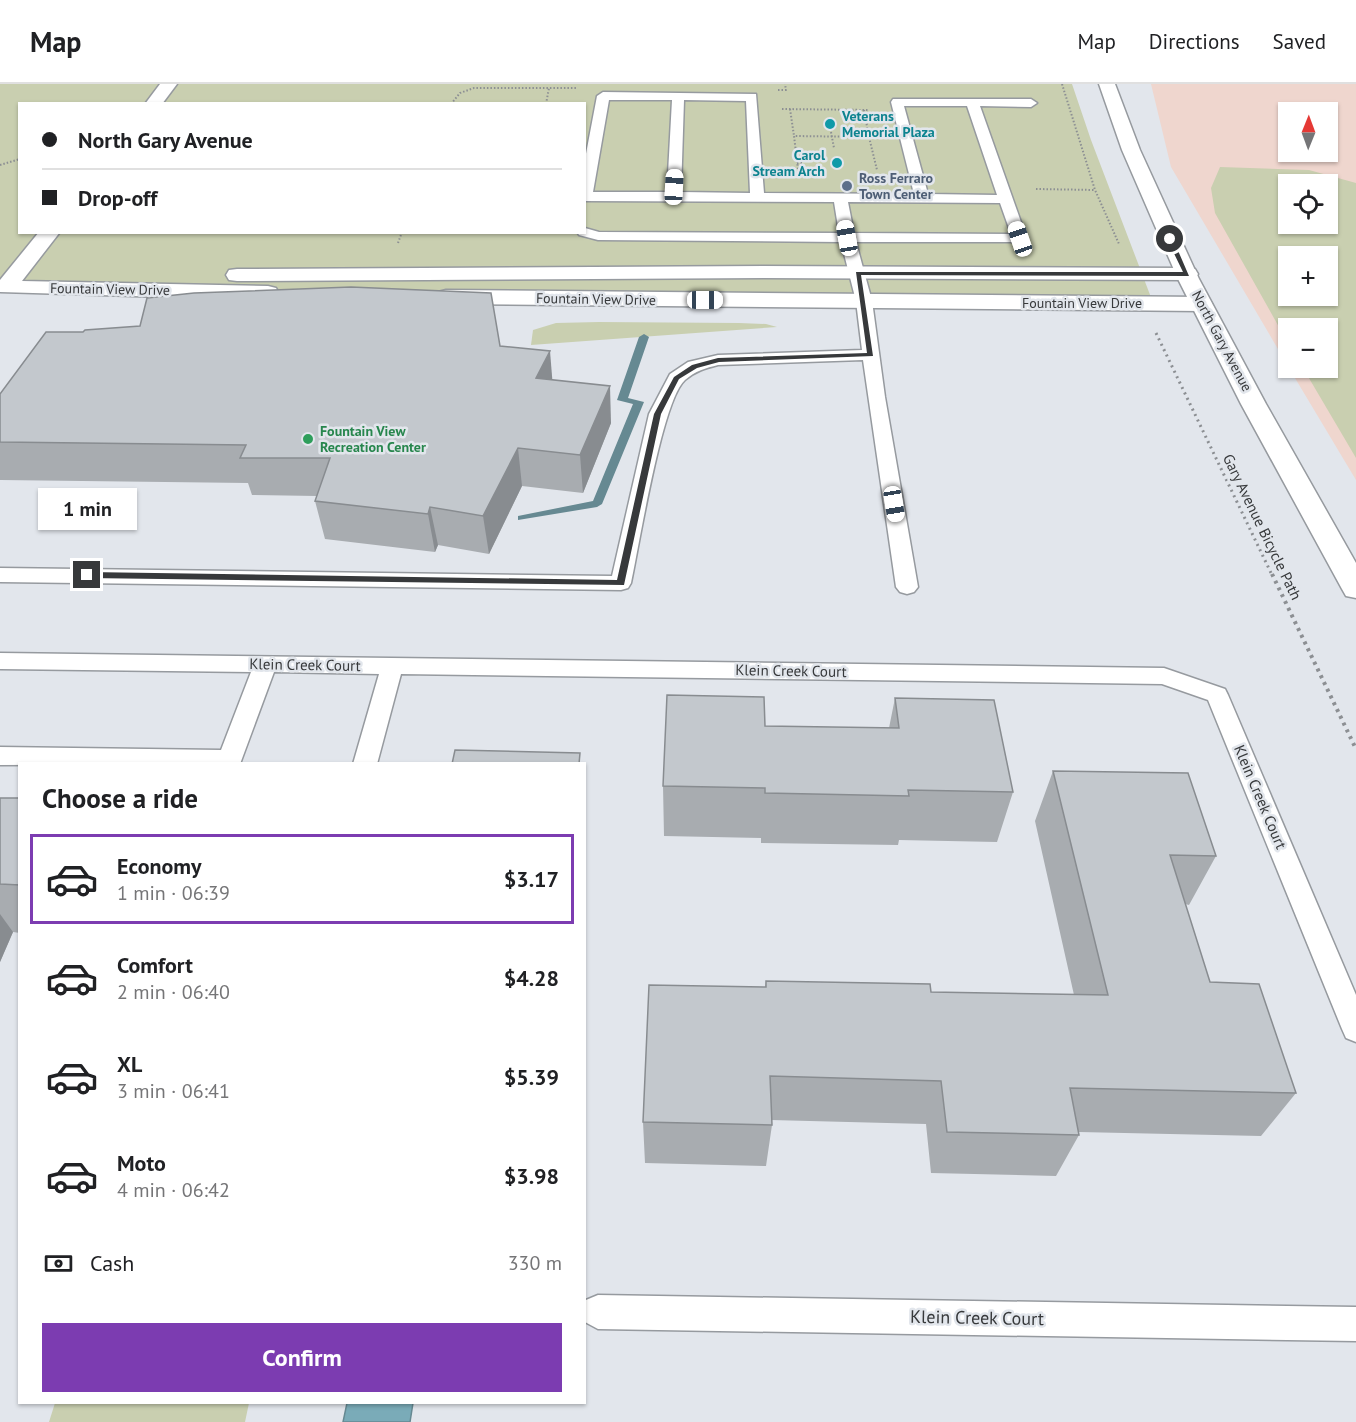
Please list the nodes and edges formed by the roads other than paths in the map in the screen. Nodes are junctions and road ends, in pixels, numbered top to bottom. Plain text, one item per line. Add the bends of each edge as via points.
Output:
1 (169, 84) edge
2 (1107, 84) edge
3 (678, 97) junction
4 (155, 102) edge
5 (972, 102) junction
6 (1031, 103) dead end
7 (586, 190) edge
8 (586, 196) edge
9 (674, 197) junction
10 (757, 197) junction
11 (840, 198) junction
12 (922, 198) junction
13 (1006, 199) junction
14 (586, 233) edge
15 (48, 234) edge
16 (847, 238) junction
17 (858, 273) junction
18 (1187, 274) junction
19 (8, 286) edge
20 (349, 295) edge
21 (430, 297) edge
22 (864, 301) junction
23 (1201, 304) junction
24 (870, 355) junction
25 (0, 575) edge
26 (907, 587) dead end
27 (1356, 589) edge
28 (0, 662) edge
29 (265, 665) junction
30 (392, 666) junction
31 (0, 756) edge
32 (232, 761) edge
33 (366, 762) edge
34 (1356, 1029) edge
35 (598, 1312) dead end
36 (1356, 1324) edge

1 - 4 street
2 - 18 street, North Gary Avenue via 1140,171
3 - 7 lane via 603,96
3 - 9 lane
3 - 10 lane via 752,97
5 - 6 lane
5 - 12 lane via 897,102
5 - 13 lane
8 - 9 lane
9 - 10 lane
10 - 11 lane
11 - 12 lane
11 - 16 lane
12 - 13 lane
13 - 16 lane via 1020,239
14 - 16 lane via 598,236
15 - 19 street
16 - 17 lane
17 - 18 street, Fountain View Drive
17 - 19 street, Fountain View Drive
17 - 22 lane
18 - 23 street, North Gary Avenue
19 - 20 street, Fountain View Drive
21 - 22 street, Fountain View Drive
22 - 23 street, Fountain View Drive
22 - 24 lane
23 - 27 street, North Gary Avenue
24 - 25 lane via 718,360 694,366 676,378 658,414 621,583
24 - 26 lane
28 - 29 lane, Klein Creek Court
29 - 30 lane, Klein Creek Court
29 - 32 lane
30 - 33 lane
30 - 34 lane, Klein Creek Court via 1164,676 1217,695
31 - 32 lane
35 - 36 lane, Klein Creek Court

